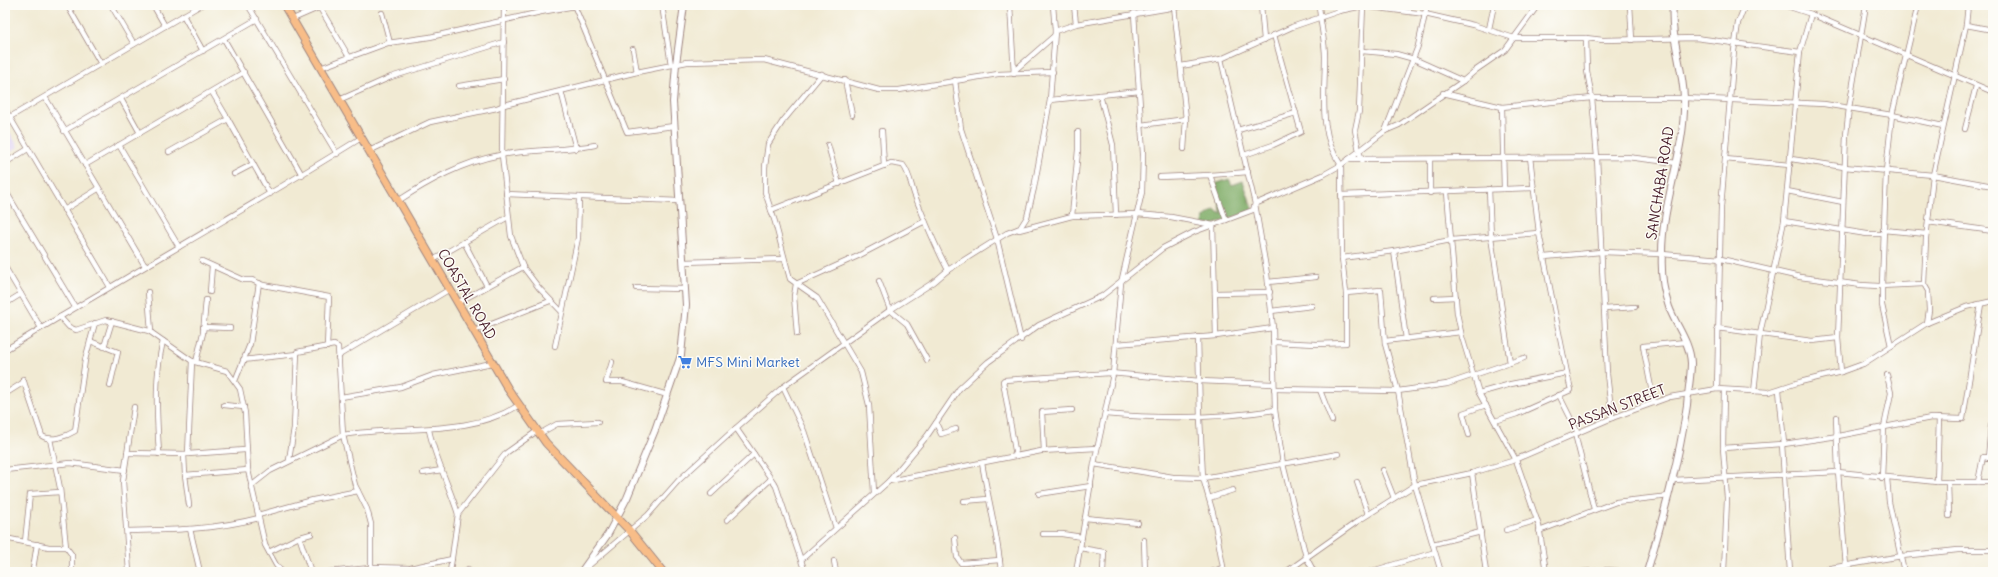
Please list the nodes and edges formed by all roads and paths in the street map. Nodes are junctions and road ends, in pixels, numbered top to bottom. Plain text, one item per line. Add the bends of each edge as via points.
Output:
1 (66, 5) edge
2 (111, 5) edge
3 (154, 5) edge
4 (201, 5) edge
5 (248, 5) edge
6 (284, 5) edge
7 (325, 5) edge
8 (504, 5) edge
9 (581, 5) edge
10 (662, 5) edge
11 (684, 5) edge
12 (1010, 5) edge
13 (1053, 5) edge
14 (1074, 5) edge
15 (1188, 5) edge
16 (1262, 5) edge
17 (1319, 5) edge
18 (1363, 5) edge
19 (1427, 5) edge
20 (1494, 5) edge
21 (1538, 5) edge
22 (1630, 5) edge
23 (1672, 5) edge
24 (1745, 5) edge
25 (1785, 5) edge
26 (1866, 5) edge
27 (1918, 5) edge
28 (1968, 5) edge
29 (574, 6) edge
30 (1174, 6) edge
31 (320, 8) junction
32 (382, 13) dead end
33 (1134, 13) junction
34 (1425, 14) junction
35 (1810, 14) junction
36 (183, 15) junction
37 (1320, 17) junction
38 (257, 19) junction
39 (293, 19) junction
40 (504, 20) junction
41 (1076, 24) junction
42 (1966, 25) junction
43 (166, 26) junction
44 (1489, 29) junction
45 (1993, 30) edge
46 (1055, 33) junction
47 (1274, 35) junction
48 (1862, 36) junction
49 (1514, 38) junction
50 (1586, 38) junction
51 (224, 39) junction
52 (1675, 39) junction
53 (1264, 40) junction
54 (1632, 40) junction
55 (504, 42) junction
56 (1735, 42) junction
57 (390, 43) junction
58 (134, 44) junction
59 (633, 49) dead end
60 (203, 51) junction
61 (1362, 51) junction
62 (1800, 52) junction
63 (1907, 56) junction
64 (348, 57) junction
65 (1221, 59) junction
66 (1414, 59) junction
67 (100, 64) junction
68 (673, 64) junction
69 (1182, 66) junction
70 (320, 68) junction
71 (244, 72) junction
72 (637, 72) junction
73 (1053, 72) junction
74 (1014, 73) junction
75 (822, 74) junction
76 (1953, 76) junction
77 (504, 79) junction
78 (605, 80) junction
79 (845, 80) junction
80 (955, 80) junction
81 (1463, 81) junction
82 (459, 86) dead end
83 (1976, 86) junction
84 (561, 91) junction
85 (1140, 91) junction
86 (212, 92) junction
87 (1993, 92) edge
88 (1444, 93) junction
89 (1100, 95) junction
90 (45, 97) junction
91 (1592, 98) junction
92 (1684, 98) junction
93 (121, 99) junction
94 (339, 100) junction
95 (1050, 100) junction
96 (1729, 100) junction
97 (1794, 102) junction
98 (504, 105) junction
99 (1502, 107) junction
100 (1849, 108) junction
101 (5, 109) edge
102 (1296, 112) junction
103 (852, 115) dead end
104 (1892, 115) junction
105 (10, 117) junction
106 (228, 119) junction
107 (1186, 119) junction
108 (1141, 125) junction
109 (674, 126) junction
110 (1943, 126) junction
111 (1965, 129) dead end
112 (1238, 130) junction
113 (64, 131) junction
114 (882, 131) dead end
115 (1385, 131) junction
116 (1078, 132) dead end
117 (140, 133) junction
118 (361, 138) junction
119 (120, 145) junction
120 (595, 145) dead end
121 (828, 145) dead end
122 (28, 149) junction
123 (576, 149) junction
124 (1184, 149) dead end
125 (1359, 151) junction
126 (169, 152) dead end
127 (369, 152) junction
128 (336, 154) junction
129 (502, 155) junction
130 (1244, 155) junction
131 (1597, 157) junction
132 (1503, 158) junction
133 (1530, 158) junction
134 (1349, 159) junction
135 (1430, 159) junction
136 (1725, 159) junction
137 (1790, 159) junction
138 (1362, 160) junction
139 (1677, 162) junction
140 (5, 163) edge
141 (253, 164) junction
142 (85, 165) junction
143 (1341, 165) junction
144 (1790, 165) junction
145 (884, 166) junction
146 (1844, 167) junction
147 (1886, 171) junction
148 (1248, 172) junction
149 (234, 174) dead end
150 (302, 175) junction
151 (1210, 175) junction
152 (1933, 175) junction
153 (1160, 177) dead end
154 (839, 184) junction
155 (1993, 186) edge
156 (98, 188) junction
157 (1534, 188) junction
158 (1490, 189) junction
159 (1504, 189) junction
160 (5, 190) edge
161 (1787, 191) junction
162 (1447, 192) junction
163 (1430, 193) junction
164 (270, 194) junction
165 (506, 194) junction
166 (1341, 195) junction
167 (579, 197) junction
168 (398, 201) junction
169 (679, 201) junction
170 (1844, 202) junction
171 (1255, 204) junction
172 (64, 210) junction
173 (771, 210) junction
174 (1137, 214) junction
175 (1116, 215) junction
176 (1072, 216) junction
177 (508, 217) junction
178 (1226, 220) junction
179 (925, 221) junction
180 (1784, 221) junction
181 (1928, 222) junction
182 (1213, 225) junction
183 (1842, 230) junction
184 (1016, 231) junction
185 (1993, 231) edge
186 (1883, 232) junction
187 (1539, 233) junction
188 (1927, 234) junction
189 (1491, 237) junction
190 (997, 239) junction
191 (1451, 240) junction
192 (464, 242) junction
193 (179, 247) junction
194 (1394, 251) junction
195 (1602, 252) junction
196 (1662, 254) junction
197 (1544, 257) junction
198 (1342, 258) junction
199 (784, 259) junction
200 (1721, 259) junction
201 (433, 260) junction
202 (202, 261) dead end
203 (683, 262) junction
204 (145, 266) junction
205 (212, 266) junction
206 (5, 267) edge
207 (523, 268) junction
208 (948, 270) junction
209 (1773, 271) junction
210 (1316, 277) dead end
211 (879, 281) dead end
212 (1268, 282) junction
213 (1839, 282) junction
214 (258, 283) junction
215 (1121, 283) junction
216 (796, 284) junction
217 (1924, 284) junction
218 (487, 286) junction
219 (1882, 286) junction
220 (110, 287) junction
221 (636, 288) dead end
222 (450, 289) junction
223 (685, 289) junction
224 (148, 292) dead end
225 (210, 292) dead end
226 (1270, 292) junction
227 (1215, 293) junction
228 (1346, 293) junction
229 (22, 294) junction
230 (1456, 297) junction
231 (1434, 298) dead end
232 (206, 300) dead end
233 (550, 301) junction
234 (1993, 301) edge
235 (457, 303) junction
236 (5, 304) edge
237 (1981, 304) junction
238 (1312, 306) dead end
239 (75, 307) junction
240 (1635, 307) dead end
241 (1604, 309) junction
242 (890, 310) junction
243 (562, 311) junction
244 (1271, 311) junction
245 (60, 317) junction
246 (112, 321) junction
247 (95, 323) junction
248 (1927, 323) junction
249 (203, 327) junction
250 (41, 328) junction
251 (230, 328) dead end
252 (1273, 328) junction
253 (1717, 328) junction
254 (474, 331) junction
255 (151, 332) junction
256 (1461, 332) junction
257 (798, 334) dead end
258 (1760, 334) junction
259 (1216, 336) junction
260 (1198, 337) junction
261 (1838, 338) junction
262 (1406, 339) junction
263 (1021, 340) junction
264 (90, 341) junction
265 (163, 341) junction
266 (1385, 341) junction
267 (1273, 342) junction
268 (1686, 342) junction
269 (843, 344) junction
270 (1116, 344) junction
271 (555, 346) dead end
272 (1891, 346) junction
273 (104, 347) junction
274 (327, 347) junction
275 (5, 350) edge
276 (297, 354) junction
277 (338, 358) junction
278 (1524, 358) dead end
279 (243, 360) junction
280 (927, 360) dead end
281 (194, 362) junction
282 (612, 362) dead end
283 (492, 363) junction
284 (1510, 363) junction
285 (1841, 372) junction
286 (1566, 373) junction
287 (1113, 374) junction
288 (1887, 375) dead end
289 (1473, 376) junction
290 (235, 381) junction
291 (1200, 381) junction
292 (110, 386) dead end
293 (1274, 386) junction
294 (783, 388) junction
295 (1320, 390) junction
296 (1717, 390) junction
297 (1724, 390) junction
298 (1779, 390) junction
299 (1398, 391) junction
300 (1754, 392) junction
301 (1479, 393) junction
302 (5, 394) edge
303 (1688, 394) junction
304 (668, 395) junction
305 (1559, 395) junction
306 (340, 397) junction
307 (1654, 403) junction
308 (224, 405) dead end
309 (519, 405) junction
310 (1486, 405) junction
311 (134, 407) dead end
312 (244, 407) junction
313 (1072, 410) dead end
314 (1275, 410) junction
315 (1105, 414) junction
316 (1836, 417) dead end
317 (1200, 418) junction
318 (1612, 418) junction
319 (1939, 418) junction
320 (1332, 421) dead end
321 (1495, 421) junction
322 (598, 422) dead end
323 (936, 423) junction
324 (1993, 425) edge
325 (1884, 426) junction
326 (736, 428) junction
327 (956, 429) dead end
328 (429, 430) junction
329 (538, 432) junction
330 (1576, 434) junction
331 (343, 435) junction
332 (1469, 435) dead end
333 (1838, 436) junction
334 (50, 439) junction
335 (1783, 444) junction
336 (1097, 448) junction
337 (1723, 448) junction
338 (246, 450) junction
339 (1044, 451) junction
340 (127, 453) junction
341 (159, 454) junction
342 (186, 454) junction
343 (754, 454) junction
344 (1338, 454) dead end
345 (1016, 456) junction
346 (1991, 458) edge
347 (289, 460) junction
348 (1516, 460) junction
349 (982, 463) junction
350 (1094, 464) junction
351 (1283, 464) junction
352 (55, 465) junction
353 (5, 470) edge
354 (124, 470) junction
355 (248, 470) junction
356 (442, 470) junction
357 (1383, 470) dead end
358 (1838, 472) junction
359 (423, 473) dead end
360 (1472, 473) junction
361 (1783, 474) junction
362 (185, 475) junction
363 (1726, 477) junction
364 (1203, 478) junction
365 (1885, 478) junction
366 (771, 479) junction
367 (1674, 480) junction
368 (889, 481) junction
369 (1357, 482) dead end
370 (1937, 482) junction
371 (1948, 482) junction
372 (1978, 482) junction
373 (1993, 482) edge
374 (1415, 485) junction
375 (251, 486) junction
376 (1091, 486) junction
377 (1233, 490) dead end
378 (358, 491) junction
379 (60, 492) junction
380 (874, 493) junction
381 (711, 494) dead end
382 (1039, 494) dead end
383 (1669, 496) junction
384 (1208, 498) junction
385 (1394, 498) junction
386 (988, 499) junction
387 (964, 501) dead end
388 (189, 505) dead end
389 (1594, 509) junction
390 (458, 514) junction
391 (1368, 514) junction
392 (1949, 516) dead end
393 (258, 517) junction
394 (618, 518) junction
395 (1085, 518) junction
396 (727, 520) dead end
397 (1537, 520) junction
398 (1138, 523) dead end
399 (836, 528) junction
400 (190, 529) junction
401 (1506, 530) dead end
402 (127, 531) junction
403 (630, 531) junction
404 (1539, 531) junction
405 (1481, 532) junction
406 (311, 534) dead end
407 (1043, 534) dead end
408 (1082, 537) junction
409 (5, 538) edge
410 (955, 538) dead end
411 (300, 539) junction
412 (1144, 540) dead end
413 (25, 542) junction
414 (37, 544) junction
415 (1433, 544) junction
416 (66, 547) junction
417 (1080, 548) junction
418 (1993, 550) edge
419 (269, 552) junction
420 (1435, 552) junction
421 (1902, 556) junction
422 (1306, 557) junction
423 (452, 559) junction
424 (802, 559) junction
425 (1000, 560) junction
426 (834, 561) dead end
427 (1309, 562) dead end
428 (1846, 566) junction
429 (33, 569) dead end
430 (371, 569) edge
431 (1223, 570) edge
432 (1838, 570) edge
433 (129, 571) edge
434 (72, 572) edge
435 (120, 572) edge
436 (200, 572) edge
437 (282, 572) edge
438 (311, 572) edge
439 (328, 572) edge
440 (450, 572) edge
441 (581, 572) edge
442 (662, 572) edge
443 (805, 572) edge
444 (836, 572) edge
445 (1001, 572) edge
446 (1076, 572) edge
447 (1103, 572) edge
448 (1145, 572) edge
449 (1211, 572) edge
450 (1286, 572) edge
451 (1369, 572) edge
452 (1441, 572) edge
453 (1486, 572) edge
454 (1546, 572) edge
455 (1581, 572) edge
456 (1633, 572) edge
457 (1647, 572) edge
458 (1724, 572) edge
459 (1790, 572) edge
460 (1807, 572) edge
461 (1904, 572) edge

1 - 67 street
2 - 58 street
3 - 43 street
4 - 36 street
5 - 38 street
6 - 39 main road, COASTAL ROAD
7 - 31 street
8 - 40 street
9 - 29 street
10 - 68 street
11 - 68 street
12 - 74 street
13 - 46 street
14 - 41 street
15 - 30 street
16 - 53 street
17 - 37 street
18 - 34 street
18 - 37 street
18 - 61 street
19 - 34 street
20 - 44 street
21 - 49 street
22 - 54 street
23 - 52 street, SANCHABA ROAD
24 - 56 street via 1738,23
25 - 35 street
26 - 48 street
27 - 63 street
28 - 42 street
29 - 40 street
29 - 78 street
30 - 33 street
30 - 69 street
31 - 39 street
31 - 64 street
32 - 57 street
33 - 41 street
33 - 85 street
34 - 44 street
34 - 66 street
35 - 48 street
35 - 62 street
36 - 43 street
36 - 60 street
37 - 47 street
37 - 143 street via 1325,56 1324,105 1327,137 1333,154
38 - 51 street
38 - 128 street
39 - 70 main road, COASTAL ROAD
40 - 55 street
40 - 57 street via 430,38
41 - 46 street
42 - 45 street
42 - 76 street
43 - 58 street
44 - 49 street
46 - 73 street
46 - 74 street
47 - 53 street
47 - 102 street
48 - 63 street
48 - 100 street
49 - 50 street
49 - 81 street via 1505,50
50 - 54 street
50 - 91 street via 1587,71
51 - 60 street
51 - 71 street
52 - 54 street
52 - 56 street via 1696,38
52 - 92 street, SANCHABA ROAD
53 - 65 street
55 - 77 street
55 - 94 street via 392,77
56 - 62 street
56 - 96 street
57 - 64 street
58 - 67 street
59 - 72 street
60 - 93 street
61 - 66 street via 1396,54
61 - 125 street via 1359,111 1355,130
62 - 97 street
63 - 76 street
63 - 104 street
64 - 70 street
65 - 69 street
65 - 112 street
66 - 81 street
66 - 115 street
67 - 90 street
68 - 72 street
68 - 75 street via 764,60
68 - 109 street
69 - 107 street
70 - 94 main road, COASTAL ROAD
71 - 86 street
71 - 150 street
72 - 78 street
73 - 74 street
73 - 95 street
74 - 80 street
75 - 79 street
75 - 173 street via 783,121 768,144 765,192
76 - 83 street
76 - 110 street
77 - 82 street
77 - 98 street
78 - 84 street
78 - 109 street via 627,132
79 - 80 street via 879,90 899,90
79 - 103 street
80 - 190 street via 961,129
81 - 88 street
83 - 87 street
83 - 111 street
84 - 98 street
84 - 123 street
85 - 89 street
85 - 108 street
86 - 106 street
86 - 117 street
88 - 99 street
88 - 115 street via 1399,125
89 - 95 street
89 - 175 street via 1113,145
90 - 105 street
90 - 113 street
91 - 92 street
91 - 99 street
91 - 131 street
92 - 96 street
92 - 139 street, SANCHABA ROAD
93 - 113 street
93 - 117 street
94 - 118 main road, COASTAL ROAD
95 - 184 street via 1030,206 1024,223
96 - 97 street
96 - 136 street
97 - 100 street
97 - 137 street
98 - 127 street via 430,122
98 - 129 street
99 - 132 street
100 - 104 street
100 - 146 street
101 - 105 street
102 - 112 street
102 - 130 street via 1301,132
104 - 110 street
104 - 147 street
105 - 122 street
106 - 126 street
106 - 141 street
107 - 108 street
107 - 124 street
108 - 174 street via 1142,192
109 - 169 street
110 - 152 street
112 - 130 street
113 - 142 street
114 - 145 street
115 - 125 street
116 - 176 street
117 - 119 street
118 - 127 main road, COASTAL ROAD
118 - 128 street
119 - 142 street
119 - 193 street
120 - 123 street
121 - 154 street
122 - 140 street
122 - 172 street
123 - 129 street
125 - 134 street
125 - 138 street
127 - 168 main road, COASTAL ROAD
128 - 150 street
129 - 165 street
129 - 168 street via 465,164
130 - 148 street
131 - 133 street
131 - 139 street
131 - 195 street
132 - 133 street
132 - 135 street
132 - 159 street
133 - 157 street
134 - 138 street
134 - 143 street
135 - 138 street
135 - 163 street
136 - 144 street
136 - 200 street via 1720,207
137 - 144 street
137 - 146 street
139 - 196 street, SANCHABA ROAD via 1664,223
141 - 149 street
141 - 164 street
142 - 156 street
143 - 166 street
143 - 171 street
144 - 161 street
145 - 154 street
145 - 179 street via 897,163 908,170
146 - 147 street
146 - 170 street
147 - 152 street
147 - 186 street
148 - 151 street
148 - 171 street
150 - 164 street
151 - 153 street
151 - 178 street
152 - 155 street
152 - 181 street
154 - 173 street
156 - 172 street
156 - 204 street
157 - 159 street
157 - 187 street
158 - 159 street
158 - 162 street
158 - 189 street
160 - 239 street
161 - 170 street
161 - 180 street
162 - 163 street
162 - 191 street
163 - 166 street
164 - 193 street
165 - 167 street
165 - 177 street
166 - 198 street
167 - 169 street
167 - 243 street via 578,238
168 - 201 main road, COASTAL ROAD
169 - 203 street
170 - 183 street
171 - 178 street via 1253,210
171 - 212 street
172 - 220 street
173 - 199 street
174 - 175 street
174 - 182 street
174 - 215 street
175 - 176 street
176 - 184 street
177 - 192 street
177 - 207 street via 511,236
178 - 182 street
179 - 208 street
179 - 216 street via 858,256
180 - 183 street
180 - 209 street
181 - 185 street
181 - 188 street
182 - 215 street via 1163,248
182 - 227 street
183 - 186 street via 1867,234
183 - 213 street
184 - 190 street
186 - 188 street
186 - 219 street
187 - 189 street
187 - 197 street
188 - 217 street
189 - 191 street
189 - 284 street
190 - 208 street
190 - 263 street
191 - 194 street
191 - 230 street
192 - 201 street
192 - 218 street
193 - 204 street
194 - 198 street
194 - 262 street
195 - 196 street
195 - 197 street
195 - 241 street
196 - 200 street
196 - 268 street, SANCHABA ROAD via 1668,301
197 - 286 street
198 - 228 street
199 - 203 street
199 - 216 street via 790,279
200 - 209 street
200 - 253 street
201 - 222 main road, COASTAL ROAD
202 - 205 street
203 - 223 street
204 - 220 street
205 - 214 street via 244,280
205 - 225 street
206 - 229 street
207 - 218 street
207 - 233 street
208 - 242 street
209 - 213 street
209 - 258 street
210 - 212 street
211 - 242 street
212 - 226 street
213 - 219 street
213 - 261 street
214 - 274 street via 329,297
214 - 279 street via 253,329
215 - 263 street via 1090,302 1039,326
215 - 270 street
216 - 257 street via 794,296
216 - 269 street via 817,298
217 - 219 street
217 - 248 street via 1928,291
218 - 235 street
219 - 272 street via 1882,306
220 - 239 street
221 - 223 street
222 - 235 main road, COASTAL ROAD
222 - 277 street
223 - 304 street via 685,325 681,355
224 - 255 street
226 - 227 street
226 - 244 street
227 - 259 street
228 - 266 street via 1381,290
228 - 267 street via 1346,343
229 - 236 street
229 - 250 street
230 - 231 street
230 - 256 street
232 - 249 street
233 - 243 street
233 - 254 street
234 - 237 street, PASSAN STREET
235 - 254 main road, COASTAL ROAD
237 - 248 street, PASSAN STREET via 1966,307
237 - 319 street via 1963,418
238 - 244 street
239 - 245 street
240 - 241 street
241 - 318 street
242 - 269 street
242 - 280 street via 908,324
243 - 271 street
244 - 252 street
245 - 247 street via 69,327 76,330
245 - 250 street
246 - 247 street
246 - 255 street
246 - 273 street
247 - 264 street
248 - 272 street, PASSAN STREET
249 - 251 street
249 - 281 street
250 - 275 street
252 - 259 street
252 - 267 street
253 - 258 street
253 - 296 street
254 - 283 main road, COASTAL ROAD
255 - 265 street
256 - 262 street
256 - 289 street
258 - 261 street via 1812,341
258 - 300 street
259 - 260 street
260 - 270 street
260 - 291 street
261 - 285 street
262 - 266 street
263 - 323 street via 988,362 959,389
264 - 273 street
264 - 334 street via 75,431
265 - 281 street
265 - 341 street via 158,360
266 - 299 street
267 - 293 street
268 - 303 street, SANCHABA ROAD via 1690,363
268 - 307 street via 1643,346
269 - 294 street
269 - 380 street via 861,372 866,388
270 - 287 street
272 - 285 street, PASSAN STREET via 1863,364
273 - 292 street via 118,352
274 - 276 street
274 - 277 street via 338,347
276 - 279 street
276 - 347 street via 294,428
277 - 306 street
278 - 284 street
279 - 290 street
281 - 290 street via 227,371
281 - 342 street
282 - 304 street via 606,382 622,382
283 - 306 street via 433,375 401,387
283 - 309 main road, COASTAL ROAD
284 - 289 street
285 - 298 street, PASSAN STREET
286 - 301 street
286 - 305 street via 1571,390
287 - 291 street
287 - 315 street
287 - 345 street via 1003,380
288 - 325 street via 1891,393
289 - 299 street via 1447,384
289 - 301 street
290 - 312 street via 240,389
291 - 293 street
291 - 317 street
293 - 295 street
293 - 314 street
294 - 326 street
294 - 399 street via 804,431
295 - 299 street
295 - 320 street
296 - 297 street, PASSAN STREET
296 - 303 street, PASSAN STREET
297 - 300 street, PASSAN STREET
297 - 337 street
298 - 300 street, PASSAN STREET
298 - 335 street
299 - 374 street
301 - 310 street
302 - 334 street via 24,381 40,430 44,437
303 - 307 street, PASSAN STREET
303 - 367 street, SANCHABA ROAD
304 - 394 street
305 - 321 street
305 - 330 street
306 - 331 street
307 - 318 street, PASSAN STREET
308 - 312 street
309 - 328 street via 501,416
309 - 329 main road, COASTAL ROAD
310 - 321 street
310 - 332 street via 1463,413
311 - 340 street
312 - 338 street
313 - 339 street via 1042,412
314 - 317 street
314 - 351 street
315 - 317 street
315 - 336 street
316 - 333 street
317 - 364 street
318 - 330 street, PASSAN STREET
319 - 325 street
319 - 370 street
321 - 348 street
322 - 329 street via 557,424
323 - 327 street via 941,434
323 - 368 street
324 - 346 street
325 - 333 street
325 - 365 street
326 - 343 street
326 - 403 street via 679,480
328 - 331 street via 370,431
328 - 356 street via 433,450
329 - 390 street via 506,453
329 - 394 main road, COASTAL ROAD
330 - 348 street, PASSAN STREET
330 - 389 street
331 - 347 street
331 - 378 street
333 - 335 street
333 - 358 street
334 - 352 street
335 - 337 street
335 - 361 street
336 - 339 street
336 - 350 street
337 - 363 street
338 - 342 street
338 - 355 street
339 - 345 street
340 - 341 street
340 - 354 street
341 - 342 street
342 - 362 street
343 - 366 street
343 - 381 street
344 - 351 street
345 - 349 street
346 - 372 street via 1983,457
347 - 375 street
348 - 360 street, PASSAN STREET
348 - 397 street
349 - 368 street
349 - 386 street
350 - 364 street via 1173,477
350 - 376 street
351 - 364 street
351 - 422 street
352 - 353 street
352 - 354 street via 70,463
352 - 379 street
354 - 402 street
355 - 362 street
355 - 375 street
356 - 359 street
356 - 390 street
357 - 385 street
358 - 361 street
358 - 365 street
358 - 428 street
360 - 374 street, PASSAN STREET
360 - 405 street
361 - 363 street
361 - 459 street
362 - 388 street
363 - 367 street
363 - 458 street
364 - 384 street
365 - 370 street
365 - 421 street
366 - 396 street
366 - 424 street via 776,486
367 - 383 street, SANCHABA ROAD
368 - 380 street
369 - 391 street
370 - 371 street
371 - 372 street
371 - 392 street
372 - 373 street
374 - 385 street, PASSAN STREET
374 - 415 street
375 - 393 street
376 - 382 street
376 - 395 street
377 - 384 street
378 - 393 street via 313,500
378 - 430 street via 371,524
379 - 413 street via 30,494
379 - 416 street
380 - 399 street via 864,505
383 - 389 street via 1616,502
383 - 457 street, SANCHABA ROAD
384 - 431 street
385 - 391 street, PASSAN STREET
386 - 387 street
386 - 425 street
389 - 404 street
390 - 423 street
391 - 422 street, PASSAN STREET
393 - 400 street via 233,525
393 - 419 street
394 - 403 main road, COASTAL ROAD
394 - 441 street
395 - 398 street
395 - 408 street
397 - 401 street
397 - 404 street
399 - 424 street
400 - 402 street
400 - 436 street
402 - 433 street
403 - 441 street
403 - 442 main road, COASTAL ROAD
404 - 454 street
405 - 415 street
405 - 453 street
406 - 411 street
407 - 408 street
408 - 417 street
409 - 413 street
410 - 425 street via 957,558 961,563
411 - 419 street
411 - 438 street
412 - 448 street
413 - 414 street
414 - 416 street
414 - 429 street
415 - 420 street
416 - 434 street via 72,555
417 - 446 street
417 - 447 street via 1104,552
418 - 421 street via 1958,550
419 - 437 street
420 - 451 street
420 - 452 street
421 - 428 street
421 - 461 street
422 - 427 street
422 - 450 street, PASSAN STREET
423 - 430 street via 410,568
423 - 440 street
424 - 443 street
425 - 445 street
426 - 444 street
428 - 432 street
430 - 439 street
431 - 449 street
432 - 460 street
433 - 435 street
455 - 456 street

